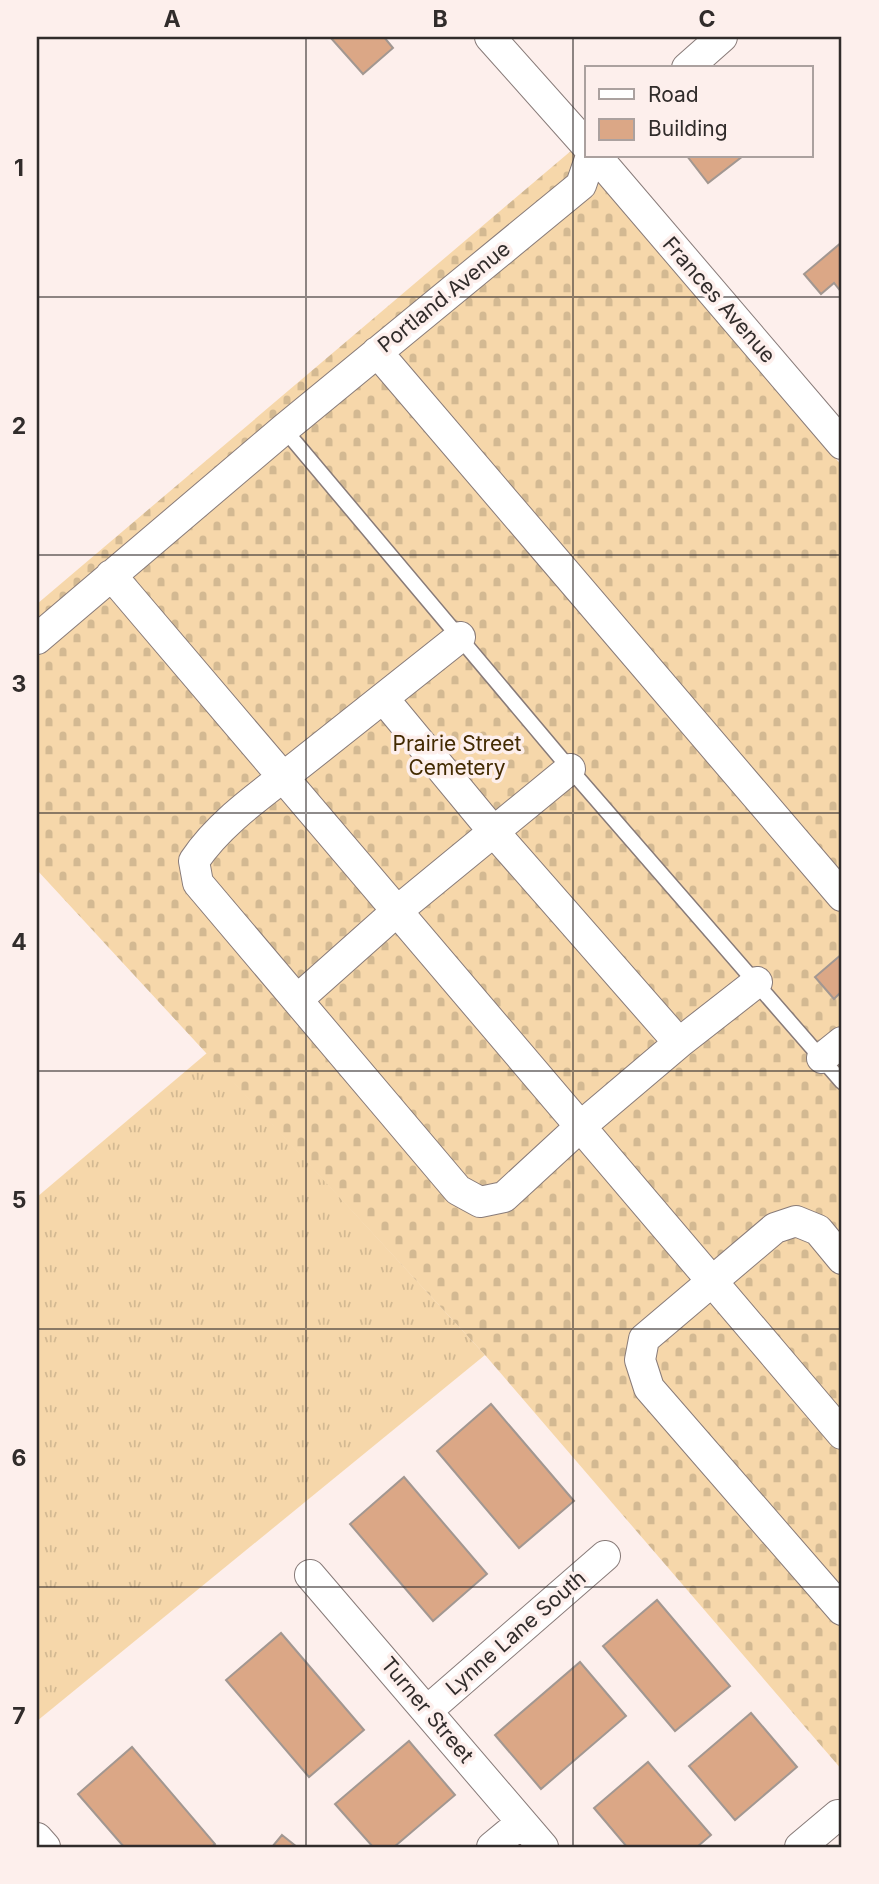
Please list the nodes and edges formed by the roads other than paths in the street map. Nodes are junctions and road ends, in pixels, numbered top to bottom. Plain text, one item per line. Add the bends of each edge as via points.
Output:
1 (490, 37) edge
2 (722, 37) edge
3 (689, 66) edge
4 (585, 144) edge
5 (593, 158) edge
6 (596, 158) edge
7 (377, 352) junction
8 (284, 429) junction
9 (842, 444) edge
10 (111, 575) junction
11 (460, 637) junction
12 (37, 639) edge
13 (383, 698) junction
14 (570, 769) junction
15 (283, 778) junction
16 (493, 831) junction
17 (842, 896) edge
18 (397, 911) junction
19 (757, 982) junction
20 (297, 1000) junction
21 (679, 1043) junction
22 (832, 1050) edge
23 (842, 1082) edge
24 (580, 1126) junction
25 (842, 1259) edge
26 (711, 1282) junction
27 (842, 1434) edge
28 (605, 1556) dead end
29 (310, 1574) dead end
30 (839, 1598) edge
31 (428, 1710) junction
32 (838, 1815) dead end
33 (521, 1823) junction
34 (37, 1838) edge
35 (45, 1847) edge
36 (492, 1847) edge
37 (543, 1847) edge
38 (800, 1847) edge

1 - 4 street
2 - 3 street
5 - 7 street, Portland Avenue via 580,185
6 - 9 street, Frances Avenue
7 - 8 street, Portland Avenue
7 - 17 street
8 - 10 street, Portland Avenue
8 - 11 lane
10 - 12 street, Portland Avenue
10 - 15 street
11 - 13 street
11 - 14 lane
13 - 15 street
13 - 16 street
14 - 16 street
14 - 19 lane
15 - 18 street
15 - 20 street via 208,840 194,861 198,883
16 - 18 street
16 - 21 street
18 - 20 street
18 - 24 street
19 - 21 street
19 - 22 lane
20 - 24 street via 458,1190 480,1202 504,1197
21 - 24 street
22 - 23 lane
24 - 26 street
25 - 26 street via 818,1230 796,1221 775,1228
26 - 27 street
26 - 30 street via 644,1339 640,1360 649,1388
28 - 31 street, Lynne Lane South
29 - 31 street, Turner Street
31 - 33 street, Turner Street
32 - 38 street
33 - 36 street
33 - 37 street, Turner Street
34 - 35 street

